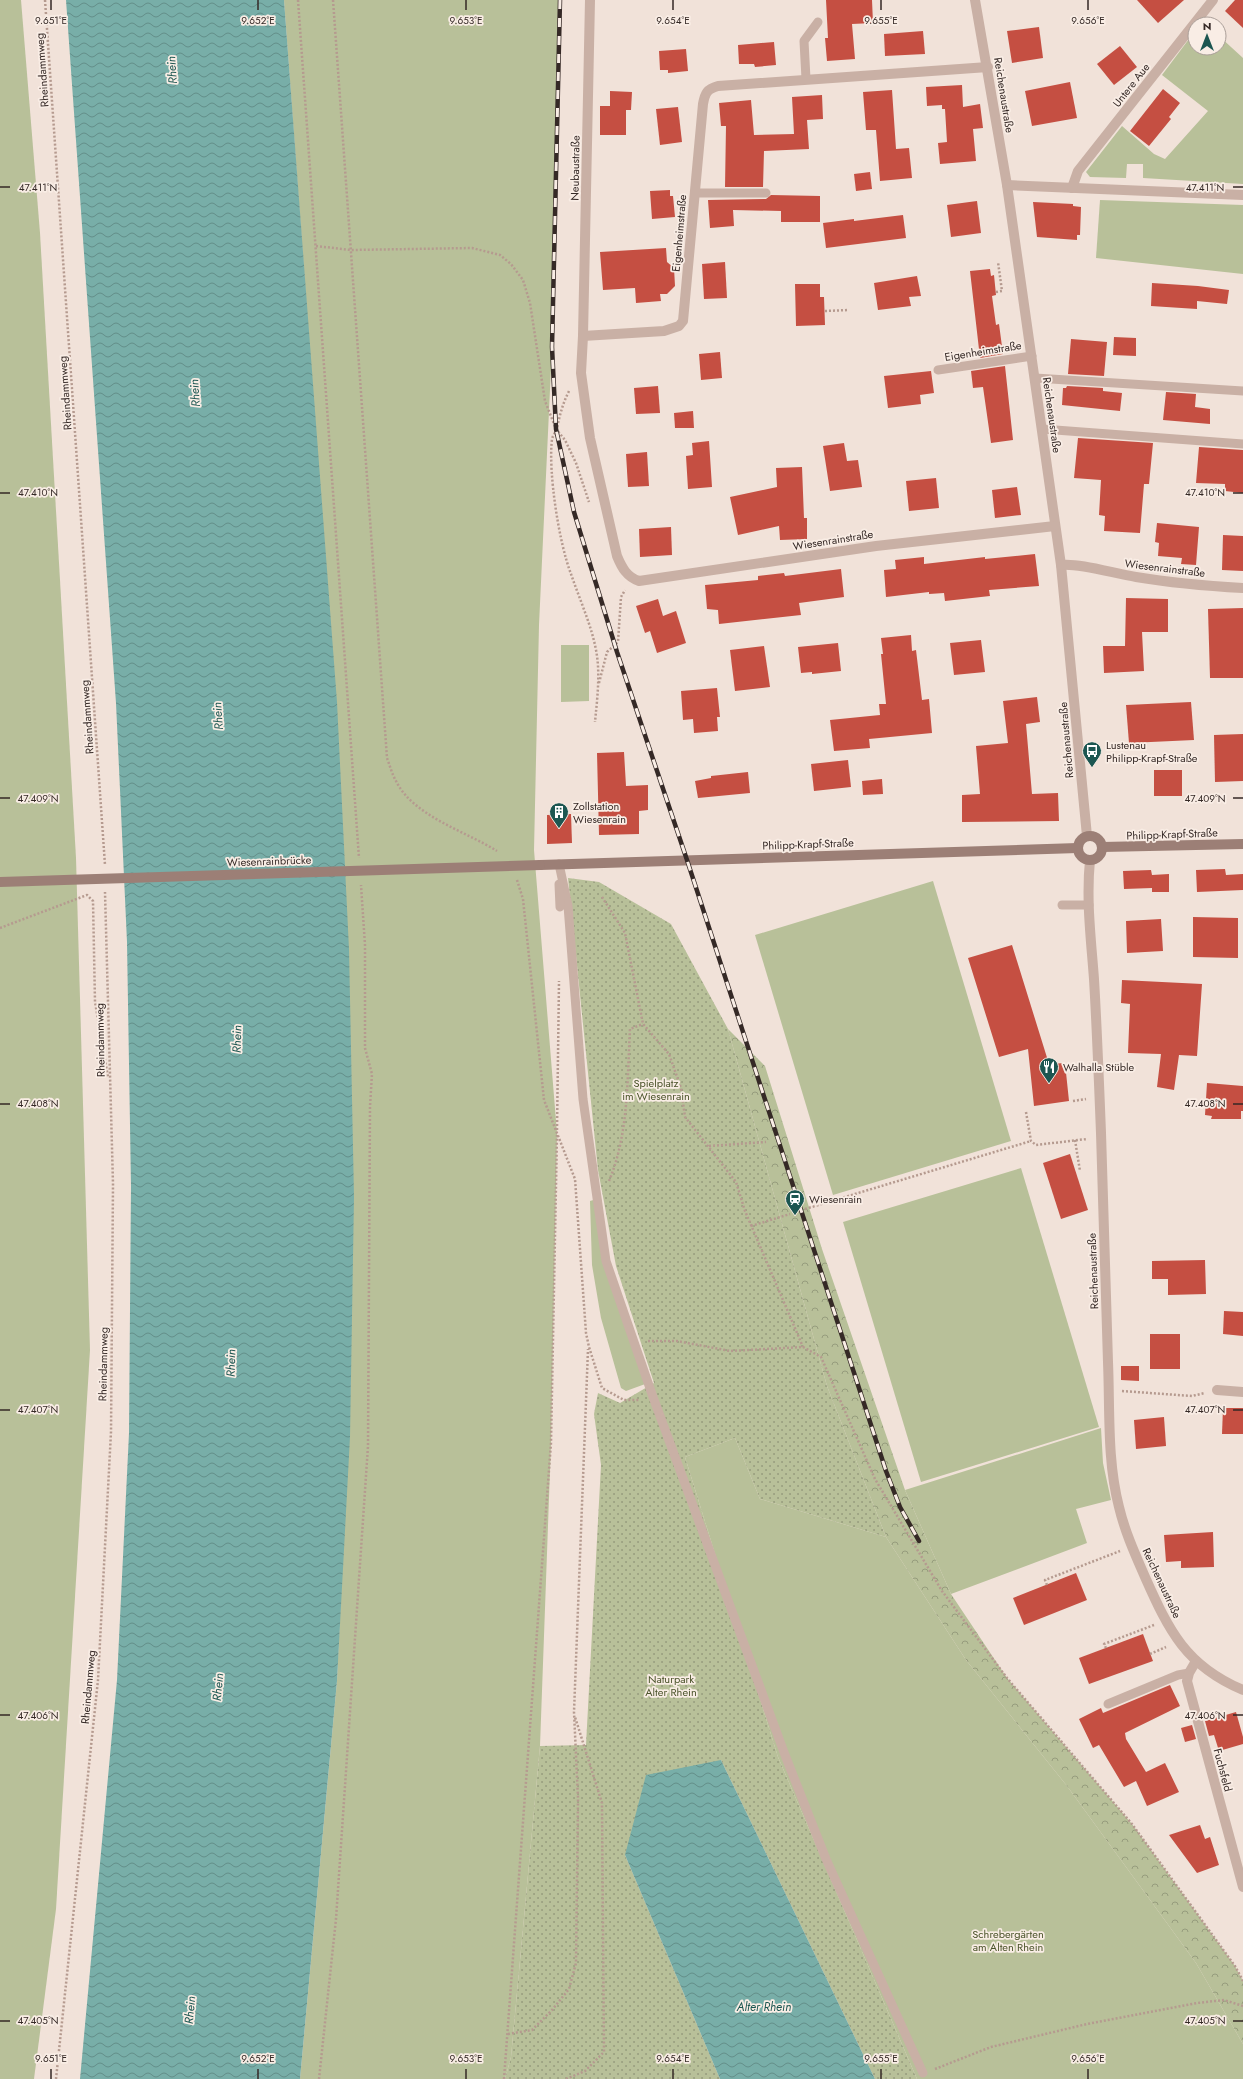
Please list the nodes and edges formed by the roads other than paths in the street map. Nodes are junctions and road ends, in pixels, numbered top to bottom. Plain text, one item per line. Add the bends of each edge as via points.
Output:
1 (590, 0) edge
2 (976, 0) edge
3 (1214, 0) edge
4 (818, 22) dead end
5 (988, 67) junction
6 (806, 79) junction
7 (1007, 185) junction
8 (1072, 188) junction
9 (695, 192) junction
10 (766, 193) dead end
11 (1243, 195) edge
12 (583, 336) junction
13 (1032, 356) junction
14 (938, 370) dead end
15 (1035, 378) junction
16 (1243, 391) edge
17 (1042, 429) junction
18 (1243, 444) edge
19 (1055, 526) junction
20 (1061, 565) junction
21 (1243, 588) edge
22 (1088, 836) junction
23 (1243, 844) edge
24 (1102, 846) junction
25 (1078, 848) junction
26 (1090, 860) junction
27 (559, 864) junction
28 (540, 865) joint
29 (0, 882) edge
30 (1062, 905) dead end
31 (1088, 905) junction
32 (560, 907) dead end
33 (1217, 1390) road end
34 (1243, 1392) edge
35 (1196, 1661) junction
36 (1188, 1673) junction
37 (1243, 1690) edge
38 (1108, 1704) dead end
39 (1243, 1887) edge
40 (922, 2073) road end

1 - 12 street, Neubaustraße
2 - 5 street, Reichenaustraße
3 - 8 street, Untere Aue via 1078,171
4 - 6 lane via 804,41
5 - 6 street, Eigenheimstraße
5 - 7 street, Reichenaustraße
6 - 9 street, Eigenheimstraße via 709,88 703,104
7 - 8 street
7 - 13 street, Reichenaustraße
8 - 11 street
9 - 10 lane
9 - 12 street, Eigenheimstraße via 683,321 679,326 664,331
12 - 19 street, Wiesenrainstraße via 581,373 594,460 617,556 621,567 633,579 639,581 876,546
13 - 14 lane, Eigenheimstraße
13 - 15 street, Reichenaustraße
15 - 16 lane
15 - 17 street, Reichenaustraße
17 - 18 lane
17 - 19 street, Reichenaustraße
19 - 20 street, Reichenaustraße
20 - 21 street, Wiesenrainstraße via 1077,565 1185,584
20 - 22 street, Reichenaustraße
22 - 24 street via 1097,838
22 - 25 street via 1080,842
23 - 24 street, Philipp-Krapf-Straße
24 - 26 street via 1099,856
25 - 26 street via 1081,856
25 - 27 street, Philipp-Krapf-Straße
26 - 31 street, Reichenaustraße
27 - 28 street, Philipp-Krapf-Straße
27 - 32 lane
27 - 40 lane via 568,906 583,1099 606,1261 653,1397 782,1748 823,1852
28 - 29 street, Wiesenrainbrücke, bridge
30 - 31 lane
31 - 35 street, Reichenaustraße via 1096,1018 1109,1392 1118,1505 1126,1533 1165,1621
33 - 34 street
35 - 36 street
35 - 37 street, Reichenaustraße via 1225,1683
36 - 38 lane
36 - 39 street, Fuchsfeld via 1187,1681

